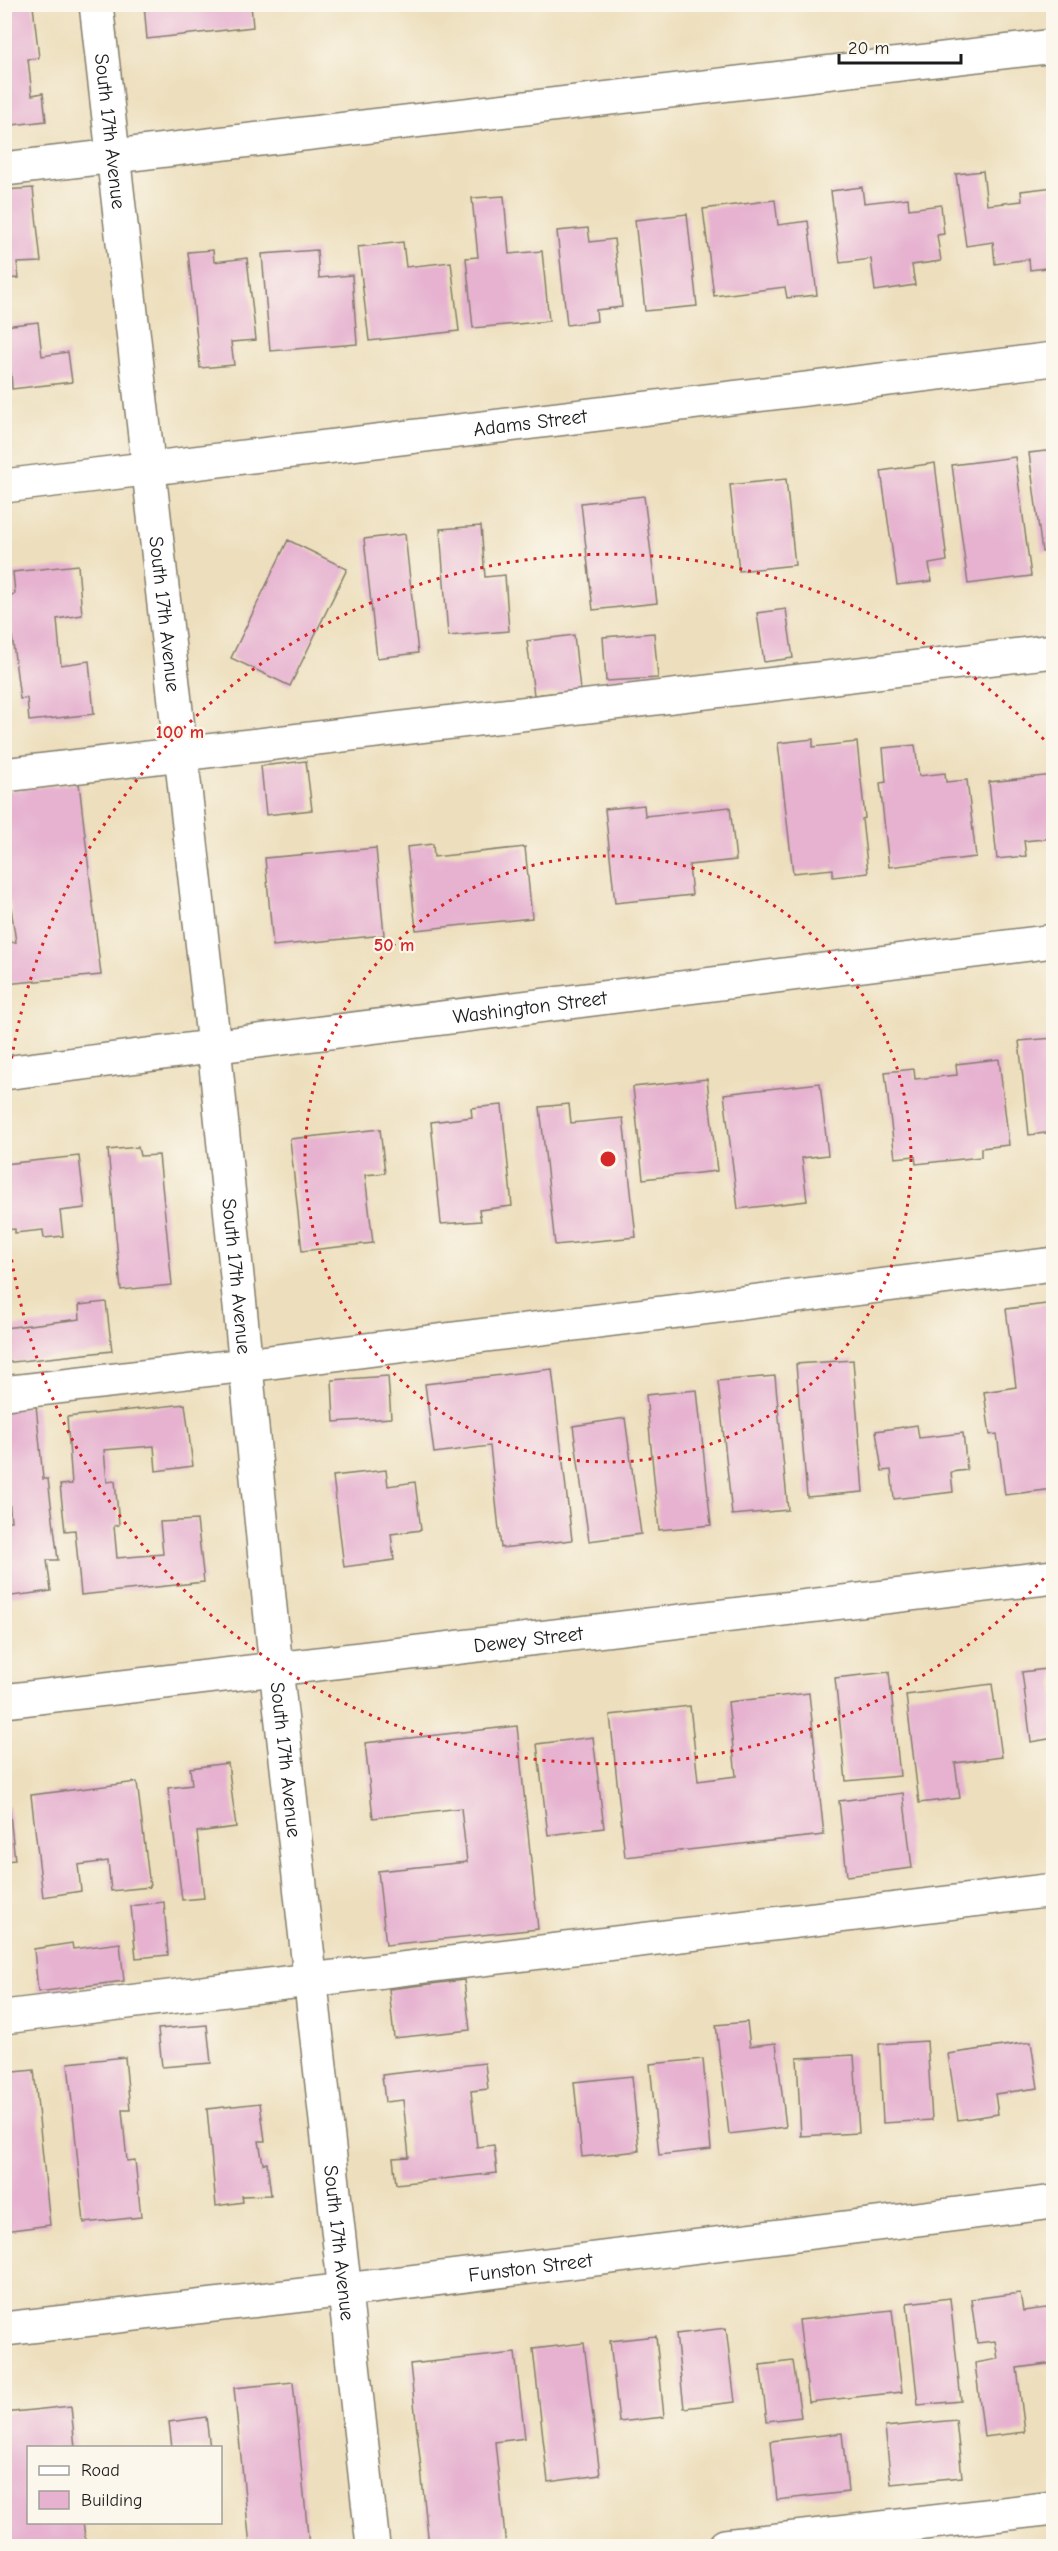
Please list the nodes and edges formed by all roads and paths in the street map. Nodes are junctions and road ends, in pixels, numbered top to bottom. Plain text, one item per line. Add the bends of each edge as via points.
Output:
1 (96, 4) edge
2 (1053, 46) edge
3 (114, 156) junction
4 (4, 169) edge
5 (1053, 359) edge
6 (149, 469) junction
7 (4, 486) edge
8 (1053, 651) edge
9 (181, 754) junction
10 (4, 775) edge
11 (1053, 941) edge
12 (214, 1046) junction
13 (4, 1073) edge
14 (1053, 1263) edge
15 (246, 1365) junction
16 (4, 1393) edge
17 (1053, 1577) edge
18 (276, 1668) junction
19 (4, 1701) edge
20 (1053, 1890) edge
21 (312, 1980) junction
22 (4, 2017) edge
23 (1053, 2202) edge
24 (346, 2290) junction
25 (4, 2329) edge
26 (1053, 2508) edge
27 (373, 2547) edge
28 (725, 2547) edge

1 - 3 street, South 17th Avenue
2 - 3 street
3 - 4 street
3 - 6 street, South 17th Avenue
5 - 6 street, Adams Street
6 - 7 street, Adams Street
6 - 9 street, South 17th Avenue
8 - 9 street
9 - 10 street
9 - 12 street, South 17th Avenue
11 - 12 street, Washington Street
12 - 13 street, Washington Street
12 - 15 street, South 17th Avenue
14 - 15 street
15 - 16 street
15 - 18 street, South 17th Avenue
17 - 18 street, Dewey Street
18 - 19 street, Dewey Street
18 - 21 street, South 17th Avenue
20 - 21 street
21 - 22 street
21 - 24 street, South 17th Avenue
23 - 24 street, Funston Street
24 - 25 street, Funston Street
24 - 27 street, South 17th Avenue
26 - 28 street

